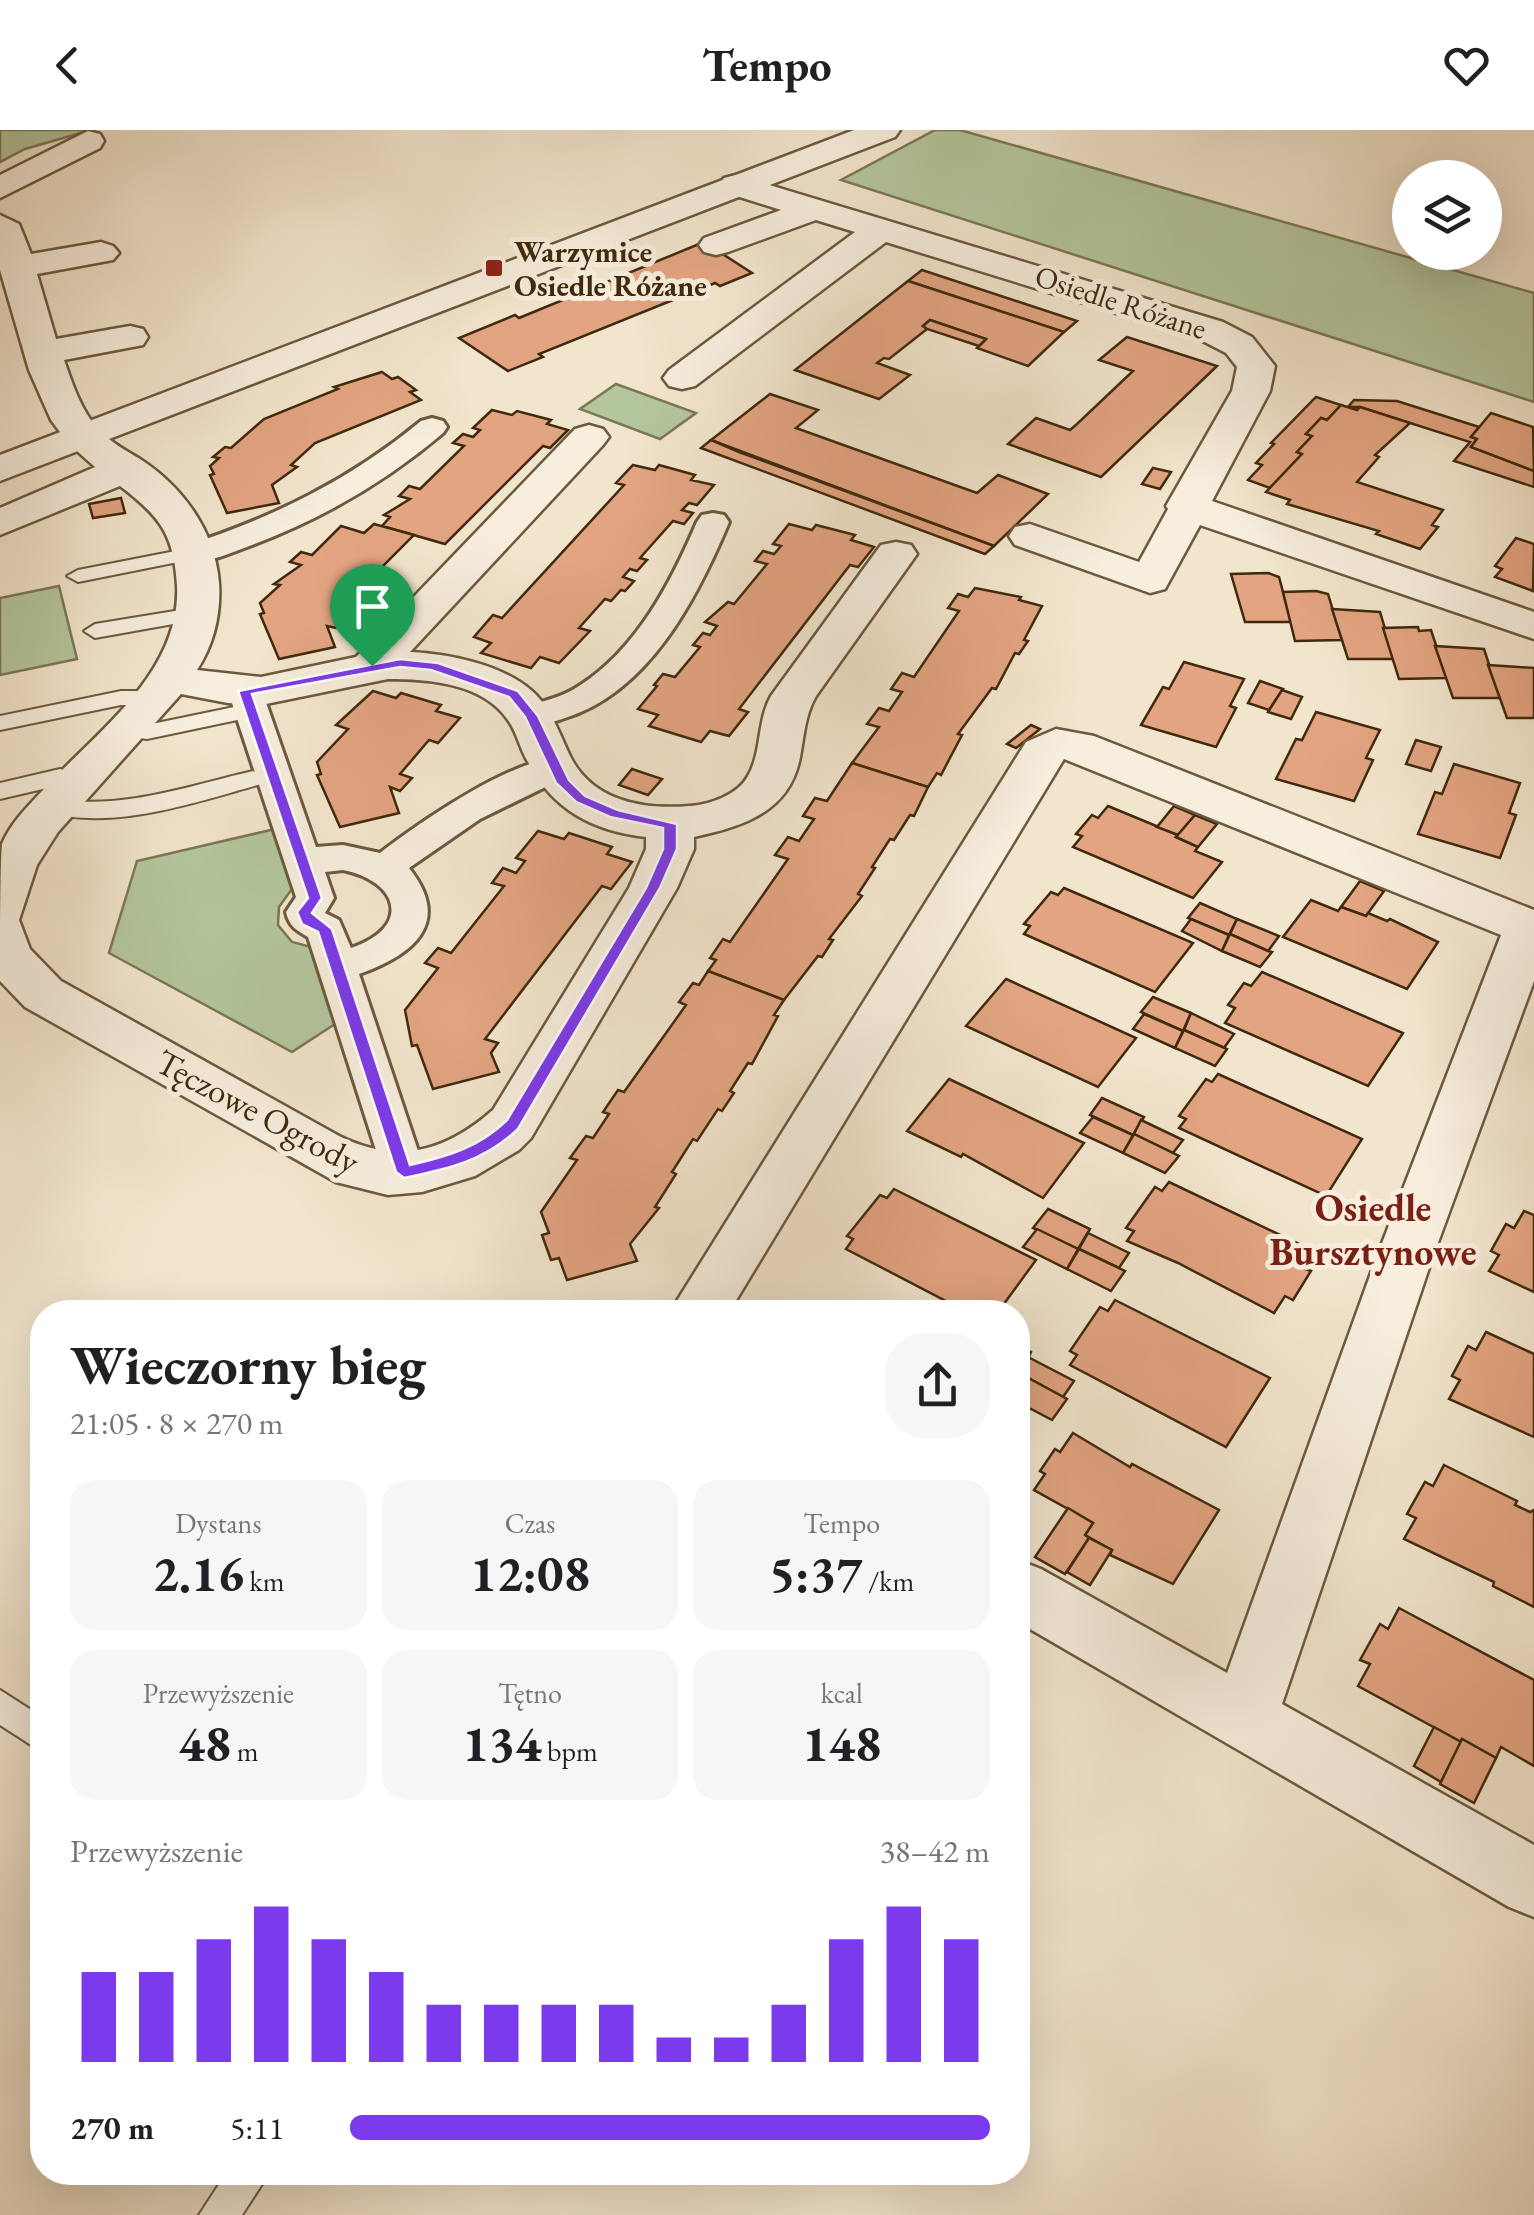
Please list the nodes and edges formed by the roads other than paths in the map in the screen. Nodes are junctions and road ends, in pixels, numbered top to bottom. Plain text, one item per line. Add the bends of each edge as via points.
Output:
1 (884, 130) edge
2 (88, 141) dead end
3 (736, 186) junction
4 (0, 188) edge
5 (813, 210) junction
6 (0, 224) edge
7 (882, 229) junction
8 (716, 245) dead end
9 (101, 253) dead end
10 (18, 267) junction
11 (130, 337) dead end
12 (44, 352) junction
13 (682, 378) dead end
14 (432, 427) dead end
15 (82, 436) junction
16 (589, 437) dead end
17 (127, 468) junction
18 (0, 470) edge
19 (1186, 506) junction
20 (713, 522) dead end
21 (0, 523) edge
22 (1030, 536) dead end
23 (196, 553) junction
24 (896, 554) dead end
25 (78, 576) dead end
26 (199, 612) junction
27 (1534, 626) edge
28 (95, 632) dead end
29 (372, 666) junction
30 (151, 702) junction
31 (239, 703) junction
32 (532, 716) junction
33 (0, 723) edge
34 (555, 768) junction
35 (253, 779) dead end
36 (0, 791) edge
37 (68, 794) junction
38 (670, 824) junction
39 (6, 861) edge
40 (302, 861) junction
41 (386, 867) junction
42 (0, 911) edge
43 (1531, 928) edge
44 (0, 930) edge
45 (337, 967) junction
46 (404, 1172) junction
47 (706, 1300) edge
48 (1030, 1596) edge
49 (0, 1705) edge
50 (1244, 1717) junction
51 (30, 1727) edge
52 (1534, 1883) edge
53 (242, 2185) edge
54 (218, 2215) edge

1 - 3 street
2 - 4 street
3 - 5 street, Osiedle Różane
3 - 15 street
5 - 7 street, Osiedle Różane
5 - 8 street
6 - 10 street
7 - 13 street
7 - 19 street, Osiedle Różane via 1210,330 1239,345 1256,376
9 - 10 street
10 - 12 street via 50,312
11 - 12 street
12 - 15 street via 59,401
14 - 23 street via 389,465 334,498
15 - 17 street
15 - 18 street
16 - 29 street
17 - 21 street
17 - 23 street via 173,509
19 - 22 street, Osiedle Różane via 1150,580
19 - 27 street
20 - 32 street via 659,620 612,678 568,705
23 - 25 lane
23 - 26 street
24 - 38 street via 791,700 769,782 724,815
26 - 28 lane
26 - 30 street
29 - 31 street
29 - 32 street via 400,663 464,674 514,694
30 - 31 street
30 - 31 lane via 147,732
30 - 33 lane via 121,698
30 - 37 street
31 - 40 street
32 - 34 street
34 - 38 street via 580,799 615,814
34 - 41 street via 475,805
35 - 37 lane via 104,810 75,812
36 - 37 lane via 60,777
37 - 39 street
38 - 46 street, Tęczowe Ogrody via 670,849 653,888 512,1124 492,1144 458,1160
39 - 42 street
40 - 41 street via 339,856
40 - 45 street via 315,898 304,912 325,929
41 - 45 street via 410,894 407,924 389,947
43 - 47 street via 1078,746 1056,744 1042,752
43 - 50 street via 1404,1259
44 - 46 street, Tęczowe Ogrody via 21,974 42,994 332,1156 384,1174
45 - 46 street
48 - 50 street
49 - 51 lane
50 - 52 street
53 - 54 lane

